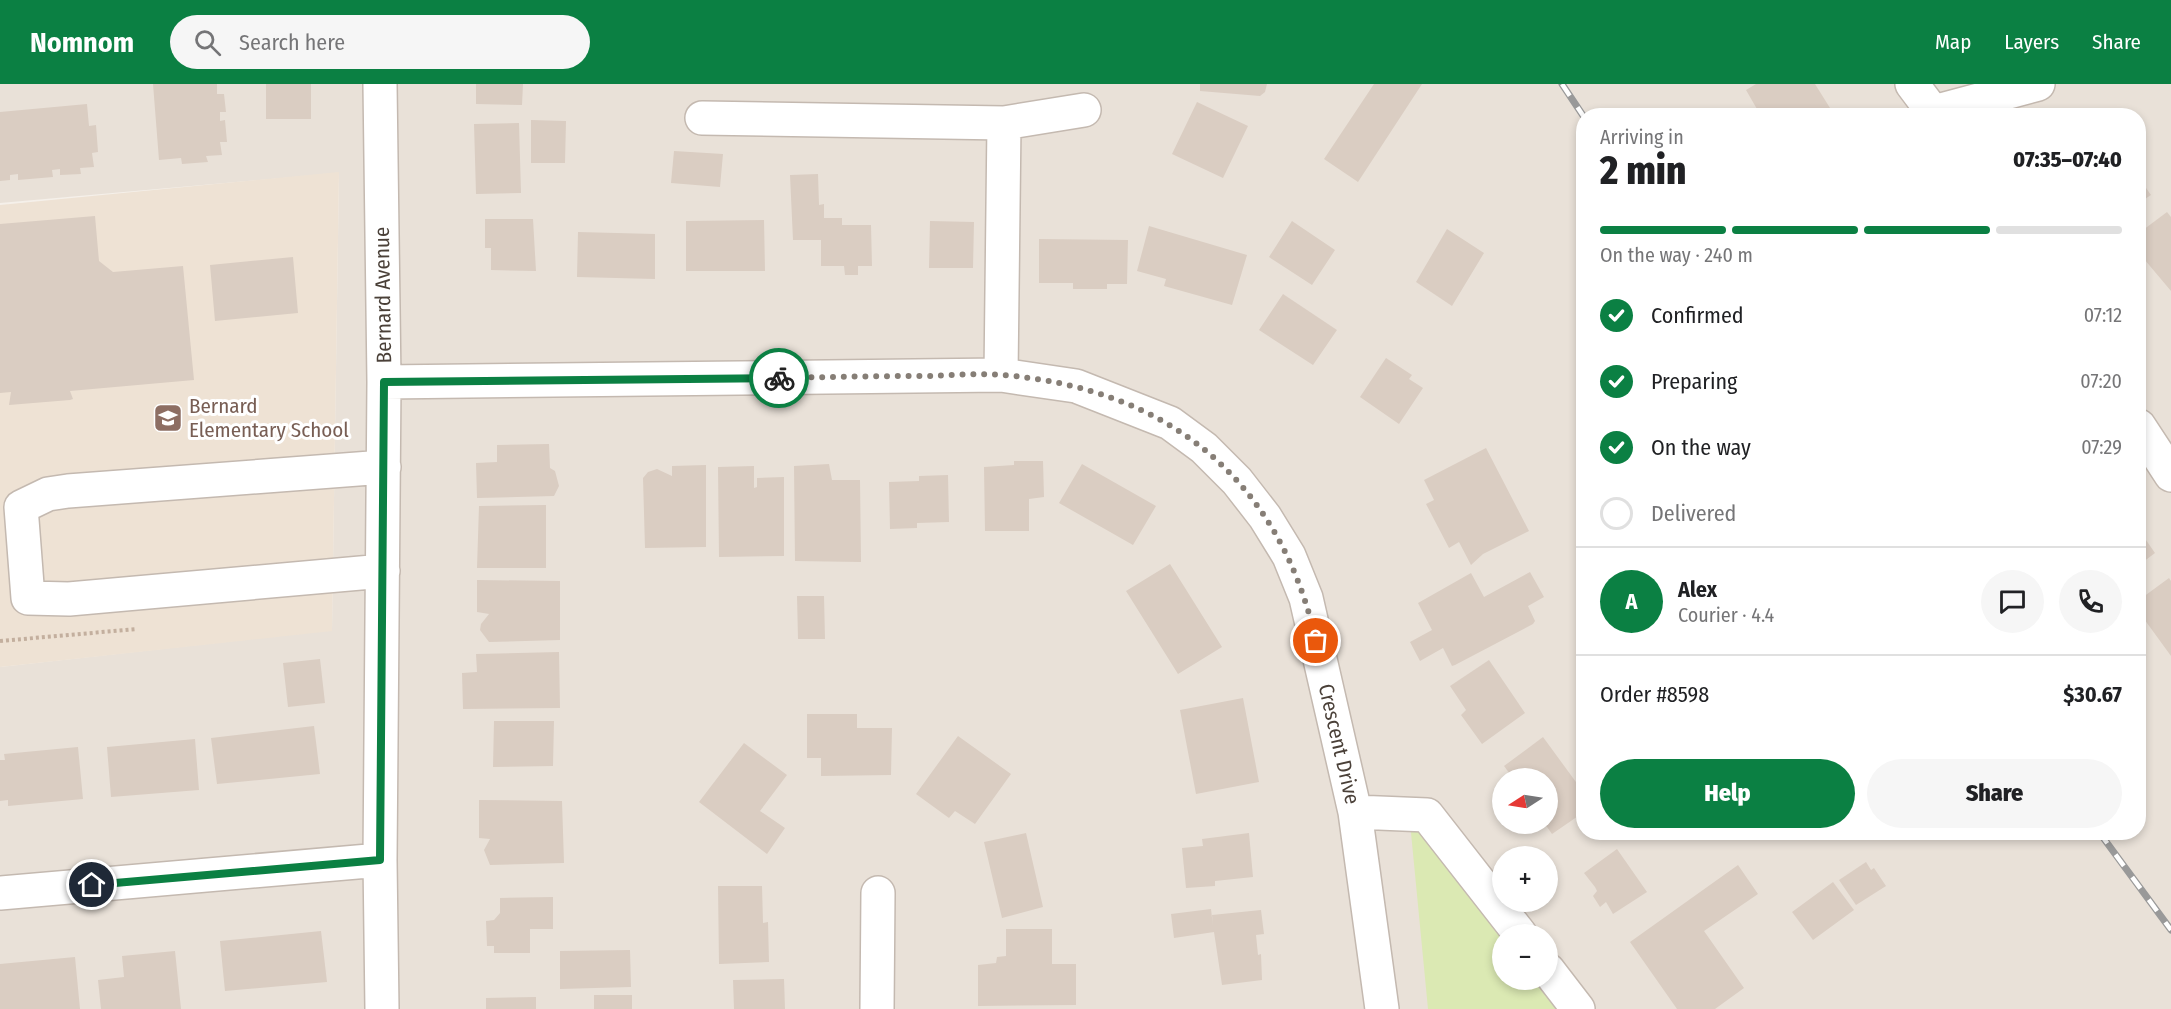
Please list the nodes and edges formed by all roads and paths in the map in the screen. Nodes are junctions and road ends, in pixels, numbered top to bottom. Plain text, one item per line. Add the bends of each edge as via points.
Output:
1 (380, 84) edge
2 (1912, 84) edge
3 (2038, 84) edge
4 (1930, 108) edge
5 (1956, 108) edge
6 (1084, 110) dead end
7 (702, 118) dead end
8 (1004, 123) junction
9 (1001, 375) junction
10 (384, 382) junction
11 (2146, 437) edge
12 (384, 467) junction
13 (2171, 475) edge
14 (383, 571) junction
15 (1355, 812) junction
16 (380, 860) junction
17 (878, 892) dead end
18 (0, 893) edge
19 (1512, 924) edge
20 (1558, 983) edge
21 (382, 1009) edge
22 (877, 1009) edge
23 (1382, 1009) edge
24 (1578, 1009) edge

1 - 10 street, Bernard Avenue
2 - 4 street
3 - 5 street
6 - 8 street
7 - 8 street
8 - 9 street
9 - 10 street, Crescent Drive
9 - 15 street, Crescent Drive via 1076,386 1170,423 1204,448 1237,481 1289,556 1306,598
10 - 12 street, Bernard Avenue
11 - 13 street
12 - 14 street, Bernard Avenue
12 - 14 street via 68,491 48,494 21,507 28,598 69,599
14 - 16 street, Bernard Avenue
15 - 19 street via 1427,815
15 - 23 street, Crescent Drive
16 - 18 street
16 - 21 street, Bernard Avenue
17 - 22 street
20 - 24 street

